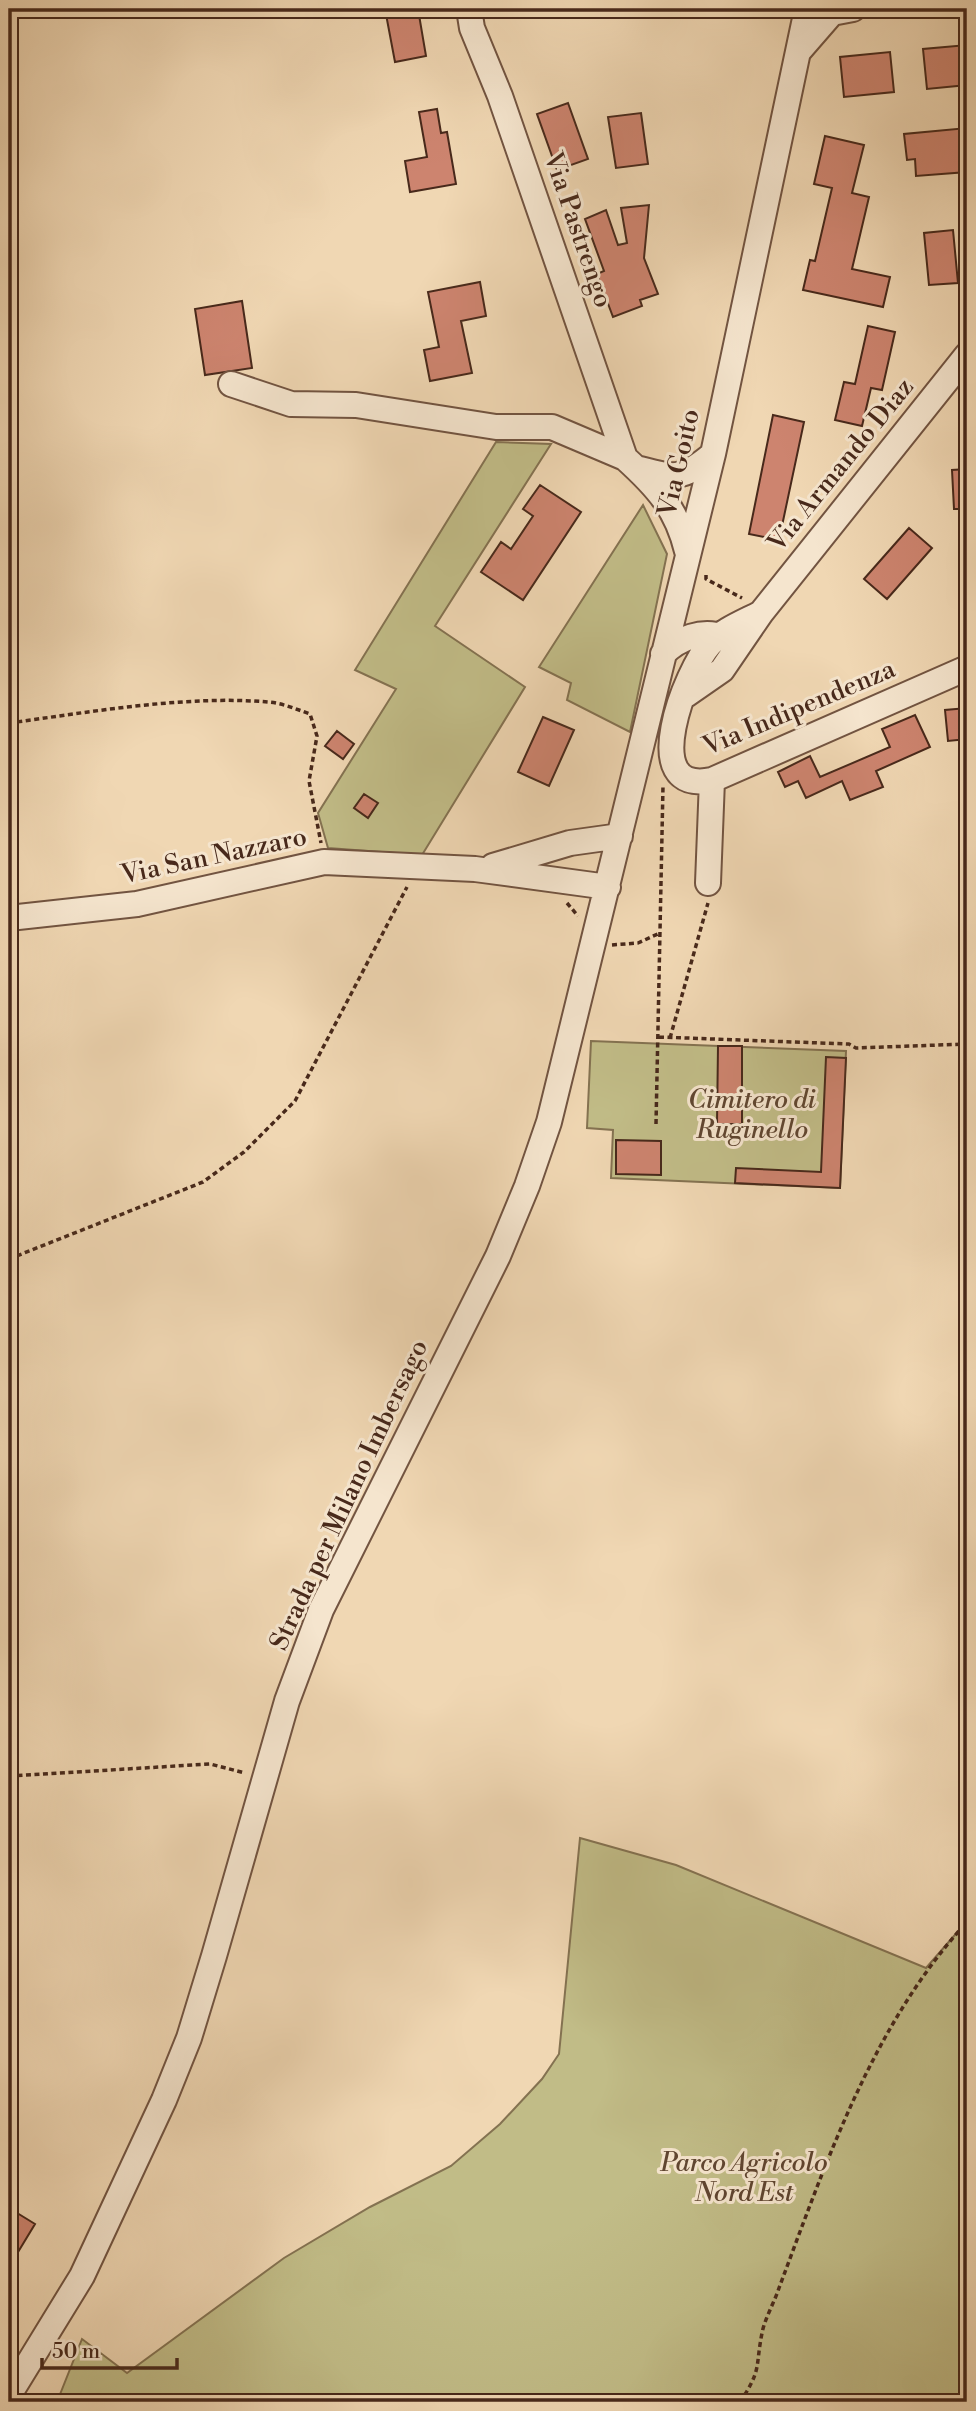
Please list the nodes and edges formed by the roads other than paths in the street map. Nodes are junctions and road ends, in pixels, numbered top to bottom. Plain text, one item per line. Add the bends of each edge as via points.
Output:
1 (469, 9) edge
2 (807, 9) edge
3 (843, 10) edge
4 (799, 51) junction
5 (967, 355) edge
6 (231, 384) dead end
7 (713, 454) junction
8 (631, 463) junction
9 (698, 560) junction
10 (678, 594) junction
11 (720, 640) junction
12 (663, 654) junction
13 (967, 668) edge
14 (656, 683) junction
15 (685, 695) junction
16 (712, 780) junction
17 (620, 836) junction
18 (570, 843) junction
19 (475, 869) junction
20 (563, 881) junction
21 (708, 883) road end
22 (607, 887) junction
23 (9, 918) edge
24 (9, 2395) edge

1 - 8 street, Via Pastrengo via 472,29
2 - 4 street, Via Goito
3 - 4 street, Via Goito
4 - 7 street, Via Goito
5 - 11 street, Via Armando Diaz via 761,613
6 - 8 street via 291,404 356,405 496,427 552,427
7 - 8 street via 691,472 678,476
7 - 9 street, Via Goito
8 - 9 street, Via Pastrengo via 665,500
9 - 10 street, Via Goito
10 - 11 street via 691,621
10 - 12 street, Via Goito
11 - 12 street, Via Armando Diaz via 682,640
11 - 15 street, Via Indipendenza via 698,662
12 - 14 street, Via Goito
13 - 16 street, Via Indipendenza
14 - 15 street
14 - 17 street, Via Goito
15 - 16 street, Via Indipendenza via 670,742 676,768 694,780
16 - 21 street
17 - 18 street, Via San Nazzaro
17 - 22 street, Via Goito
18 - 19 street, Via San Nazzaro via 514,862
18 - 20 street
19 - 20 street, Via San Nazzaro
19 - 23 street, Via San Nazzaro via 324,862 137,904
20 - 22 street, Via San Nazzaro
22 - 24 street, Strada per Milano Imbersago via 549,1122 527,1185 492,1268 321,1610 264,1775 189,2038 82,2276

